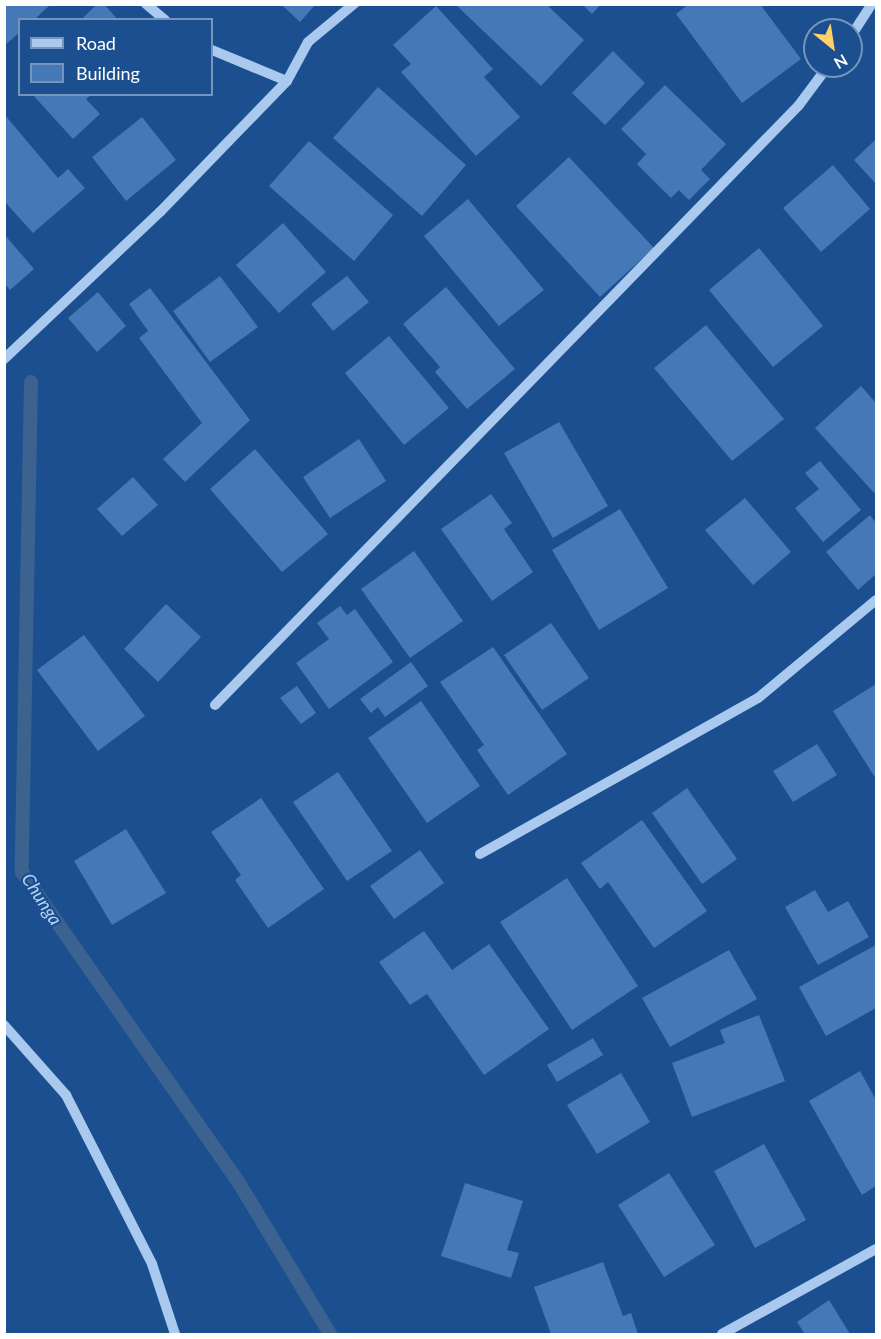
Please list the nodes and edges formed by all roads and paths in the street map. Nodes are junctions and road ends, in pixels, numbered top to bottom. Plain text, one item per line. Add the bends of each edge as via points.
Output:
1 (146, 4) edge
2 (354, 4) edge
3 (872, 4) edge
4 (163, 18) edge
5 (863, 18) edge
6 (213, 50) edge
7 (819, 78) edge
8 (287, 81) junction
9 (4, 358) edge
10 (876, 600) edge
11 (215, 705) dead end
12 (480, 854) dead end
13 (4, 1025) edge
14 (876, 1249) edge
15 (176, 1335) edge
16 (722, 1335) edge

1 - 4 street
2 - 8 street via 308,42
3 - 5 street
6 - 8 street
7 - 11 street via 799,105
8 - 9 street via 160,212
10 - 12 street via 758,698
13 - 15 street via 66,1095 152,1264
14 - 16 street

